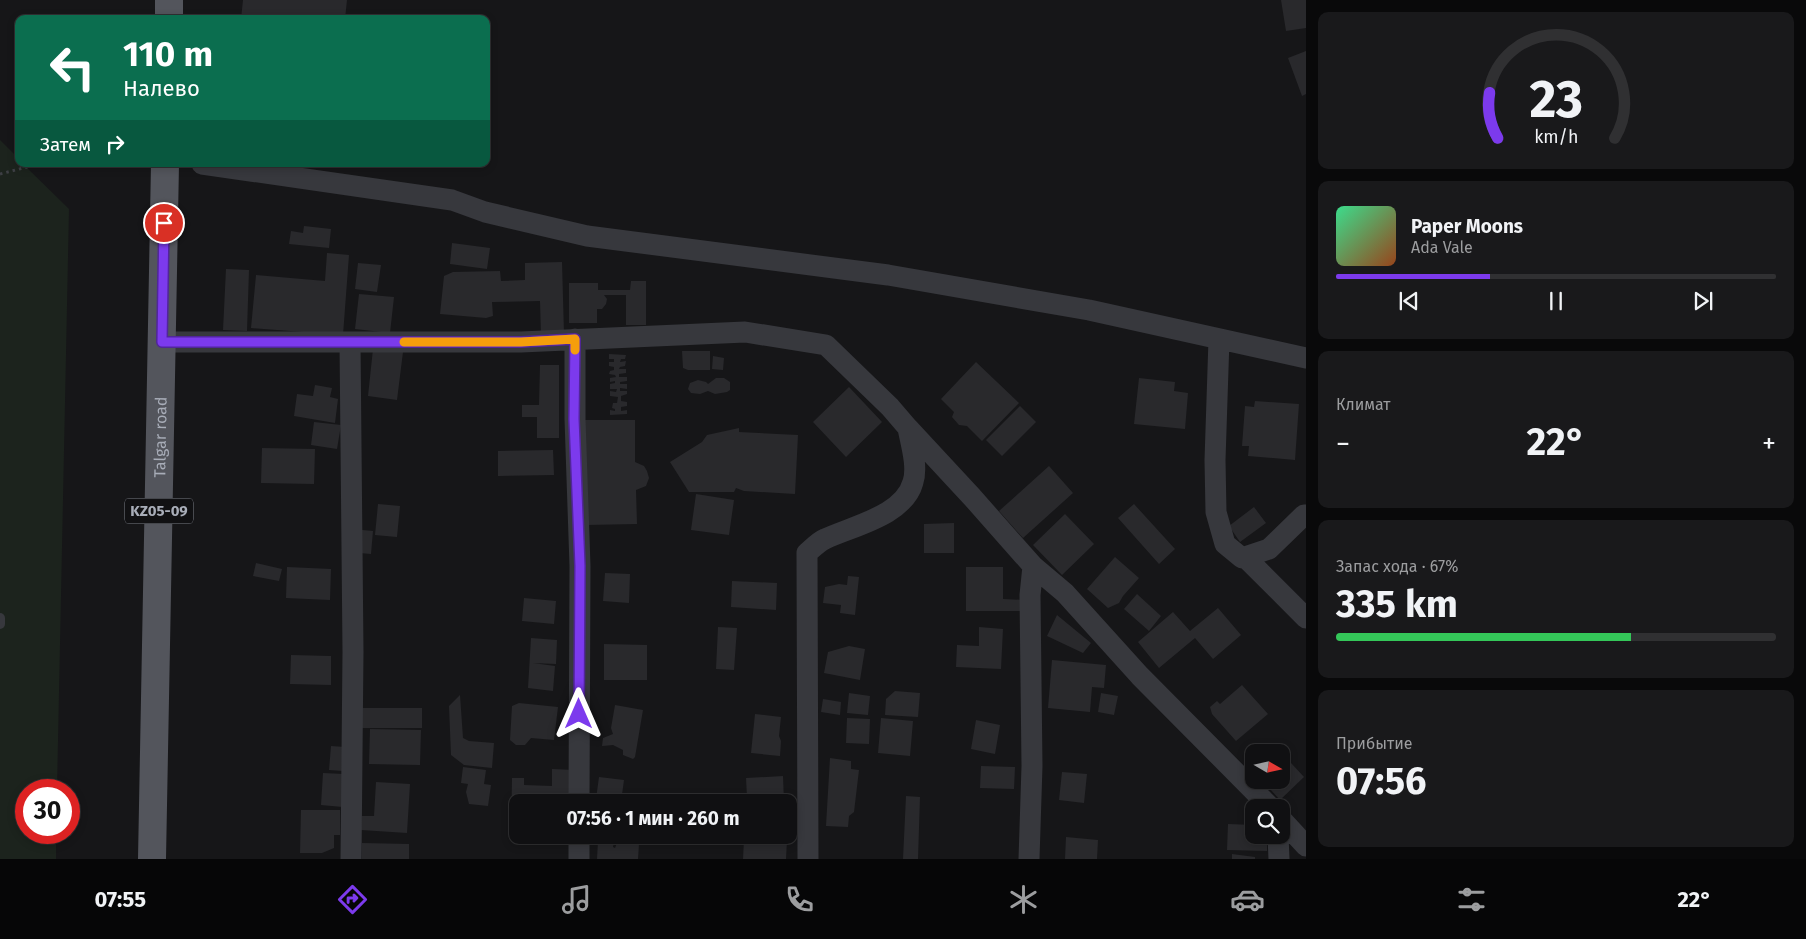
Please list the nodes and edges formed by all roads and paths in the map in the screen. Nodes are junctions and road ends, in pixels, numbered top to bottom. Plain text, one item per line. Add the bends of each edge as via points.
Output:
1 (169, 0) edge
2 (169, 15) edge
3 (27, 167) edge
4 (166, 167) edge
5 (223, 167) edge
6 (0, 174) edge
7 (575, 339) junction
8 (1218, 339) junction
9 (162, 342) junction
10 (350, 342) junction
11 (1306, 358) edge
12 (908, 428) junction
13 (1306, 515) edge
14 (1245, 557) junction
15 (1033, 566) junction
16 (0, 618) edge
17 (1306, 618) edge
18 (0, 624) edge
19 (579, 794) edge
20 (1262, 799) edge
21 (1290, 828) edge
22 (579, 844) edge
23 (1278, 844) edge
24 (1306, 846) edge
25 (152, 859) edge
26 (351, 859) edge
27 (579, 859) edge
28 (808, 859) edge
29 (1030, 859) edge
30 (1279, 859) edge

1 - 2 main road
3 - 6 path
4 - 9 main road, Talgar road / KZ05-09
5 - 8 street via 452,200 484,212 588,236 897,276 1090,310
7 - 10 street
7 - 12 street via 744,332 826,345
7 - 19 street via 574,419 580,566
8 - 11 street
8 - 14 street via 1216,512 1224,544
9 - 10 street
9 - 25 main road, Talgar road / KZ05-09
10 - 26 street via 354,652
12 - 15 street
12 - 28 street via 914,460 913,482 901,504 823,540 806,554
13 - 14 street via 1268,549
14 - 17 street
15 - 20 street via 1065,593 1140,676
15 - 29 street via 1030,594
16 - 18 lane
21 - 24 street
22 - 27 street
23 - 30 street

